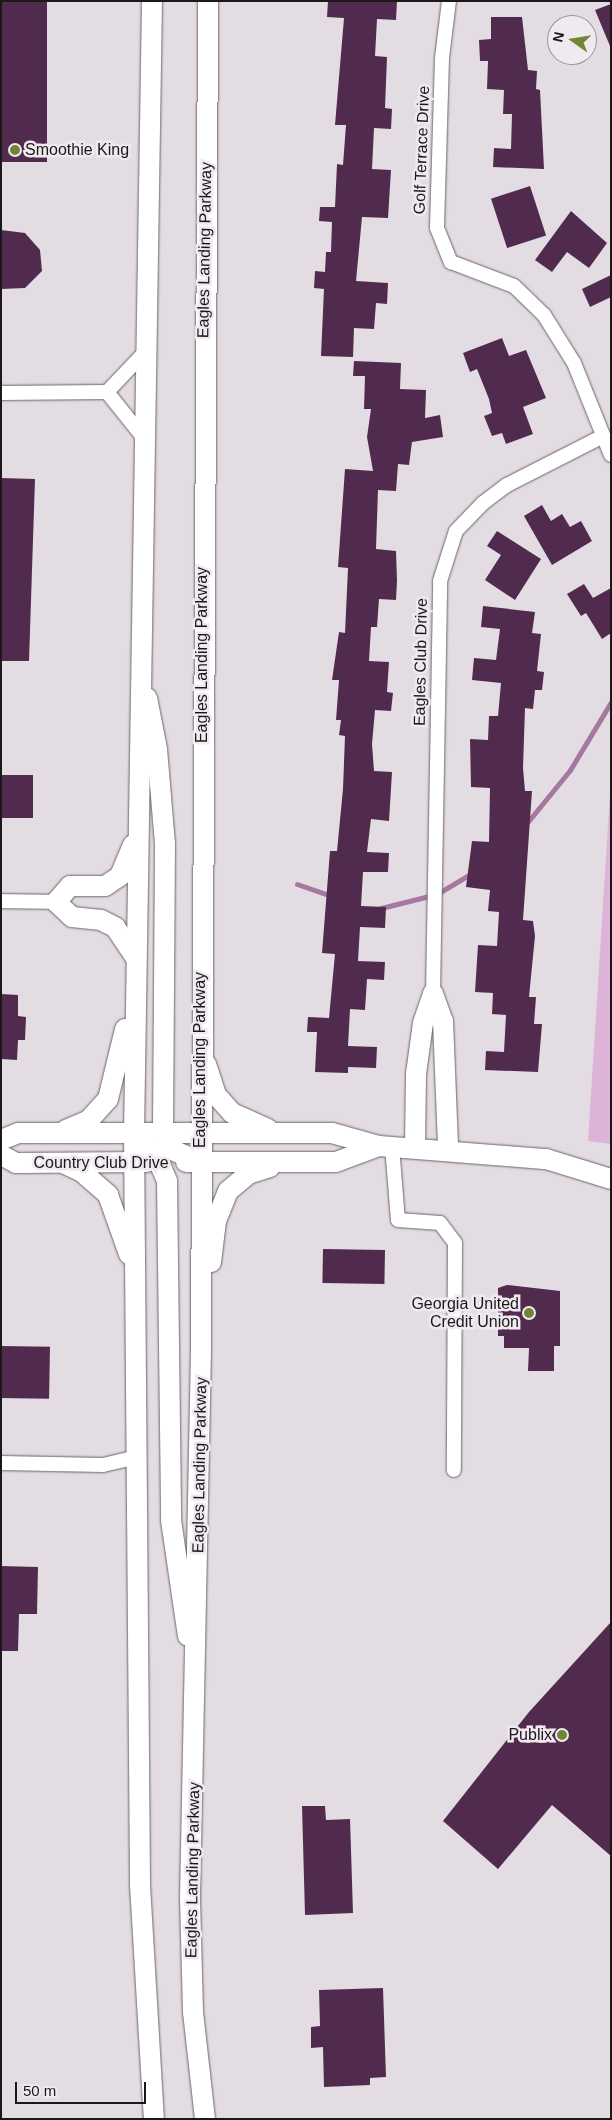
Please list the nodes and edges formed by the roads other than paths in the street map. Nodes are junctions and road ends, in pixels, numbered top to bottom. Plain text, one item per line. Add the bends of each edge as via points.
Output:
1 (152, 1) edge
2 (208, 1) edge
3 (212, 1) edge
4 (449, 1) edge
5 (208, 29) junction
6 (147, 350) junction
7 (108, 392) junction
8 (1, 393) edge
9 (603, 436) junction
10 (144, 437) junction
11 (611, 455) edge
12 (139, 657) junction
13 (137, 834) junction
14 (1, 901) edge
15 (56, 902) junction
16 (136, 958) junction
17 (434, 994) junction
18 (200, 1040) junction
19 (199, 1132) junction
20 (59, 1133) junction
21 (134, 1133) junction
22 (163, 1133) junction
23 (284, 1133) junction
24 (1, 1140) edge
25 (385, 1146) junction
26 (415, 1146) junction
27 (448, 1148) junction
28 (1, 1155) edge
29 (61, 1162) junction
30 (134, 1162) junction
31 (159, 1162) junction
32 (200, 1162) junction
33 (283, 1162) junction
34 (611, 1179) edge
35 (136, 1274) junction
36 (201, 1348) junction
37 (138, 1457) junction
38 (1, 1463) edge
39 (454, 1470) dead end
40 (196, 1695) junction
41 (154, 2119) edge
42 (205, 2119) edge

1 - 6 main road
2 - 5 main road, Eagles Landing Parkway
3 - 5 main road
4 - 9 street, Golf Terrace Drive via 442,58 437,228 451,262 514,286 544,315 574,363
5 - 18 main road, Eagles Landing Parkway
6 - 7 street
6 - 10 main road
7 - 8 street
7 - 10 street
9 - 11 street
9 - 17 street, Eagles Club Drive via 507,485 483,503 456,531 443,573
10 - 12 main road
12 - 13 main road
12 - 22 main road via 157,749 165,844
13 - 15 main road via 120,876 105,886 70,886
13 - 16 main road
14 - 15 street
15 - 16 main road via 72,918 101,920 115,927
16 - 20 main road via 116,1083 89,1120
16 - 21 main road
17 - 26 main road via 423,1023 416,1074
17 - 27 main road via 443,1021
18 - 19 main road, Eagles Landing Parkway
18 - 23 main road via 216,1095 232,1113 254,1126
19 - 22 main road, Country Club Drive
19 - 23 main road, Country Club Drive
19 - 32 main road, Eagles Landing Parkway
20 - 21 main road, Country Club Drive
20 - 24 main road, Country Club Drive via 18,1133
21 - 22 main road, Country Club Drive
21 - 30 main road
21 - 31 main road
22 - 32 main road via 168,1148
23 - 25 main road, Country Club Drive via 332,1133
25 - 26 main road, Country Club Drive
25 - 33 main road, Country Club Drive via 336,1162
25 - 39 street via 398,1220 440,1223 455,1242
26 - 27 main road, Country Club Drive
27 - 34 main road, Country Club Drive via 546,1159
28 - 29 main road, Country Club Drive via 16,1163
29 - 30 main road, Country Club Drive
29 - 35 main road via 82,1172 108,1195
30 - 31 main road, Country Club Drive
30 - 35 main road
31 - 32 main road, Country Club Drive
31 - 40 main road via 167,1181 170,1215 171,1520
32 - 33 main road, Country Club Drive
32 - 36 main road, Eagles Landing Parkway
33 - 36 main road via 237,1182 220,1206
35 - 37 main road
36 - 40 main road, Eagles Landing Parkway
37 - 38 street via 103,1465
37 - 41 main road via 140,1885
40 - 42 main road, Eagles Landing Parkway via 190,1898 193,2012

